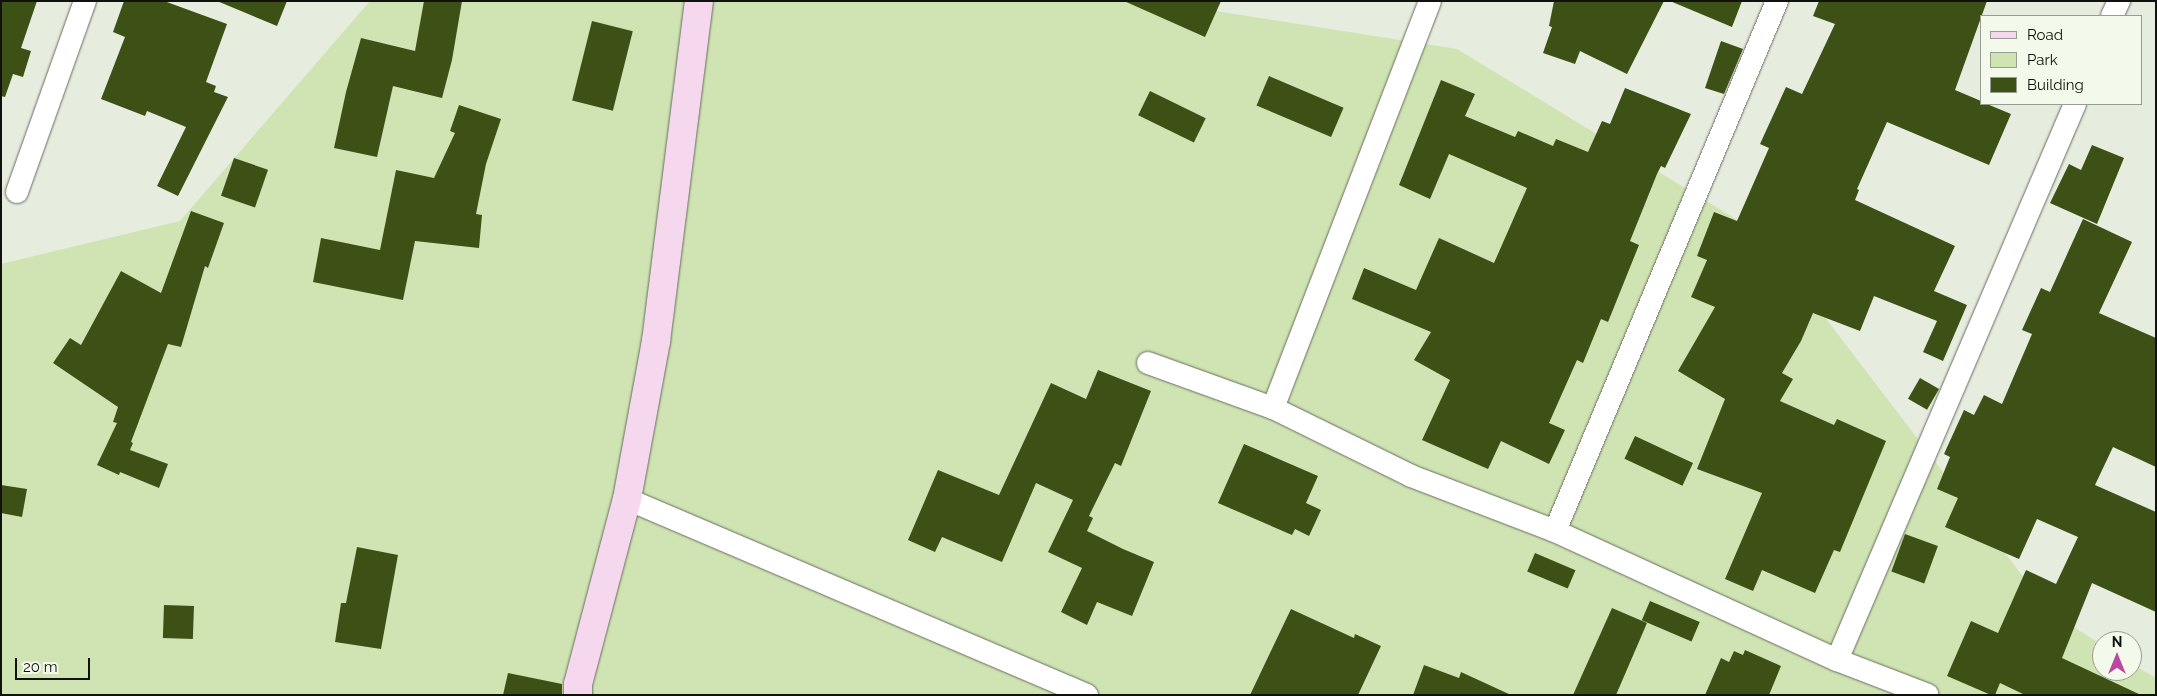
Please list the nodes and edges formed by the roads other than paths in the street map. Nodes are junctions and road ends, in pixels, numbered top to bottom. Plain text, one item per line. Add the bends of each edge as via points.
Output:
1 (85, 1) edge
2 (699, 1) edge
3 (1430, 1) edge
4 (1777, 1) edge
5 (2119, 1) edge
6 (2112, 15) edge
7 (2075, 105) edge
8 (17, 192) dead end
9 (1148, 363) dead end
10 (1274, 408) junction
11 (627, 499) junction
12 (1555, 531) junction
13 (1838, 660) junction
14 (578, 695) edge
15 (1086, 695) edge
16 (1928, 695) edge

1 - 8 street
2 - 11 street via 656,341
3 - 10 street
4 - 12 street
5 - 6 street
7 - 13 street
9 - 10 street
10 - 12 street via 1410,476
11 - 14 street via 578,684
11 - 15 street
12 - 13 street
13 - 16 street

